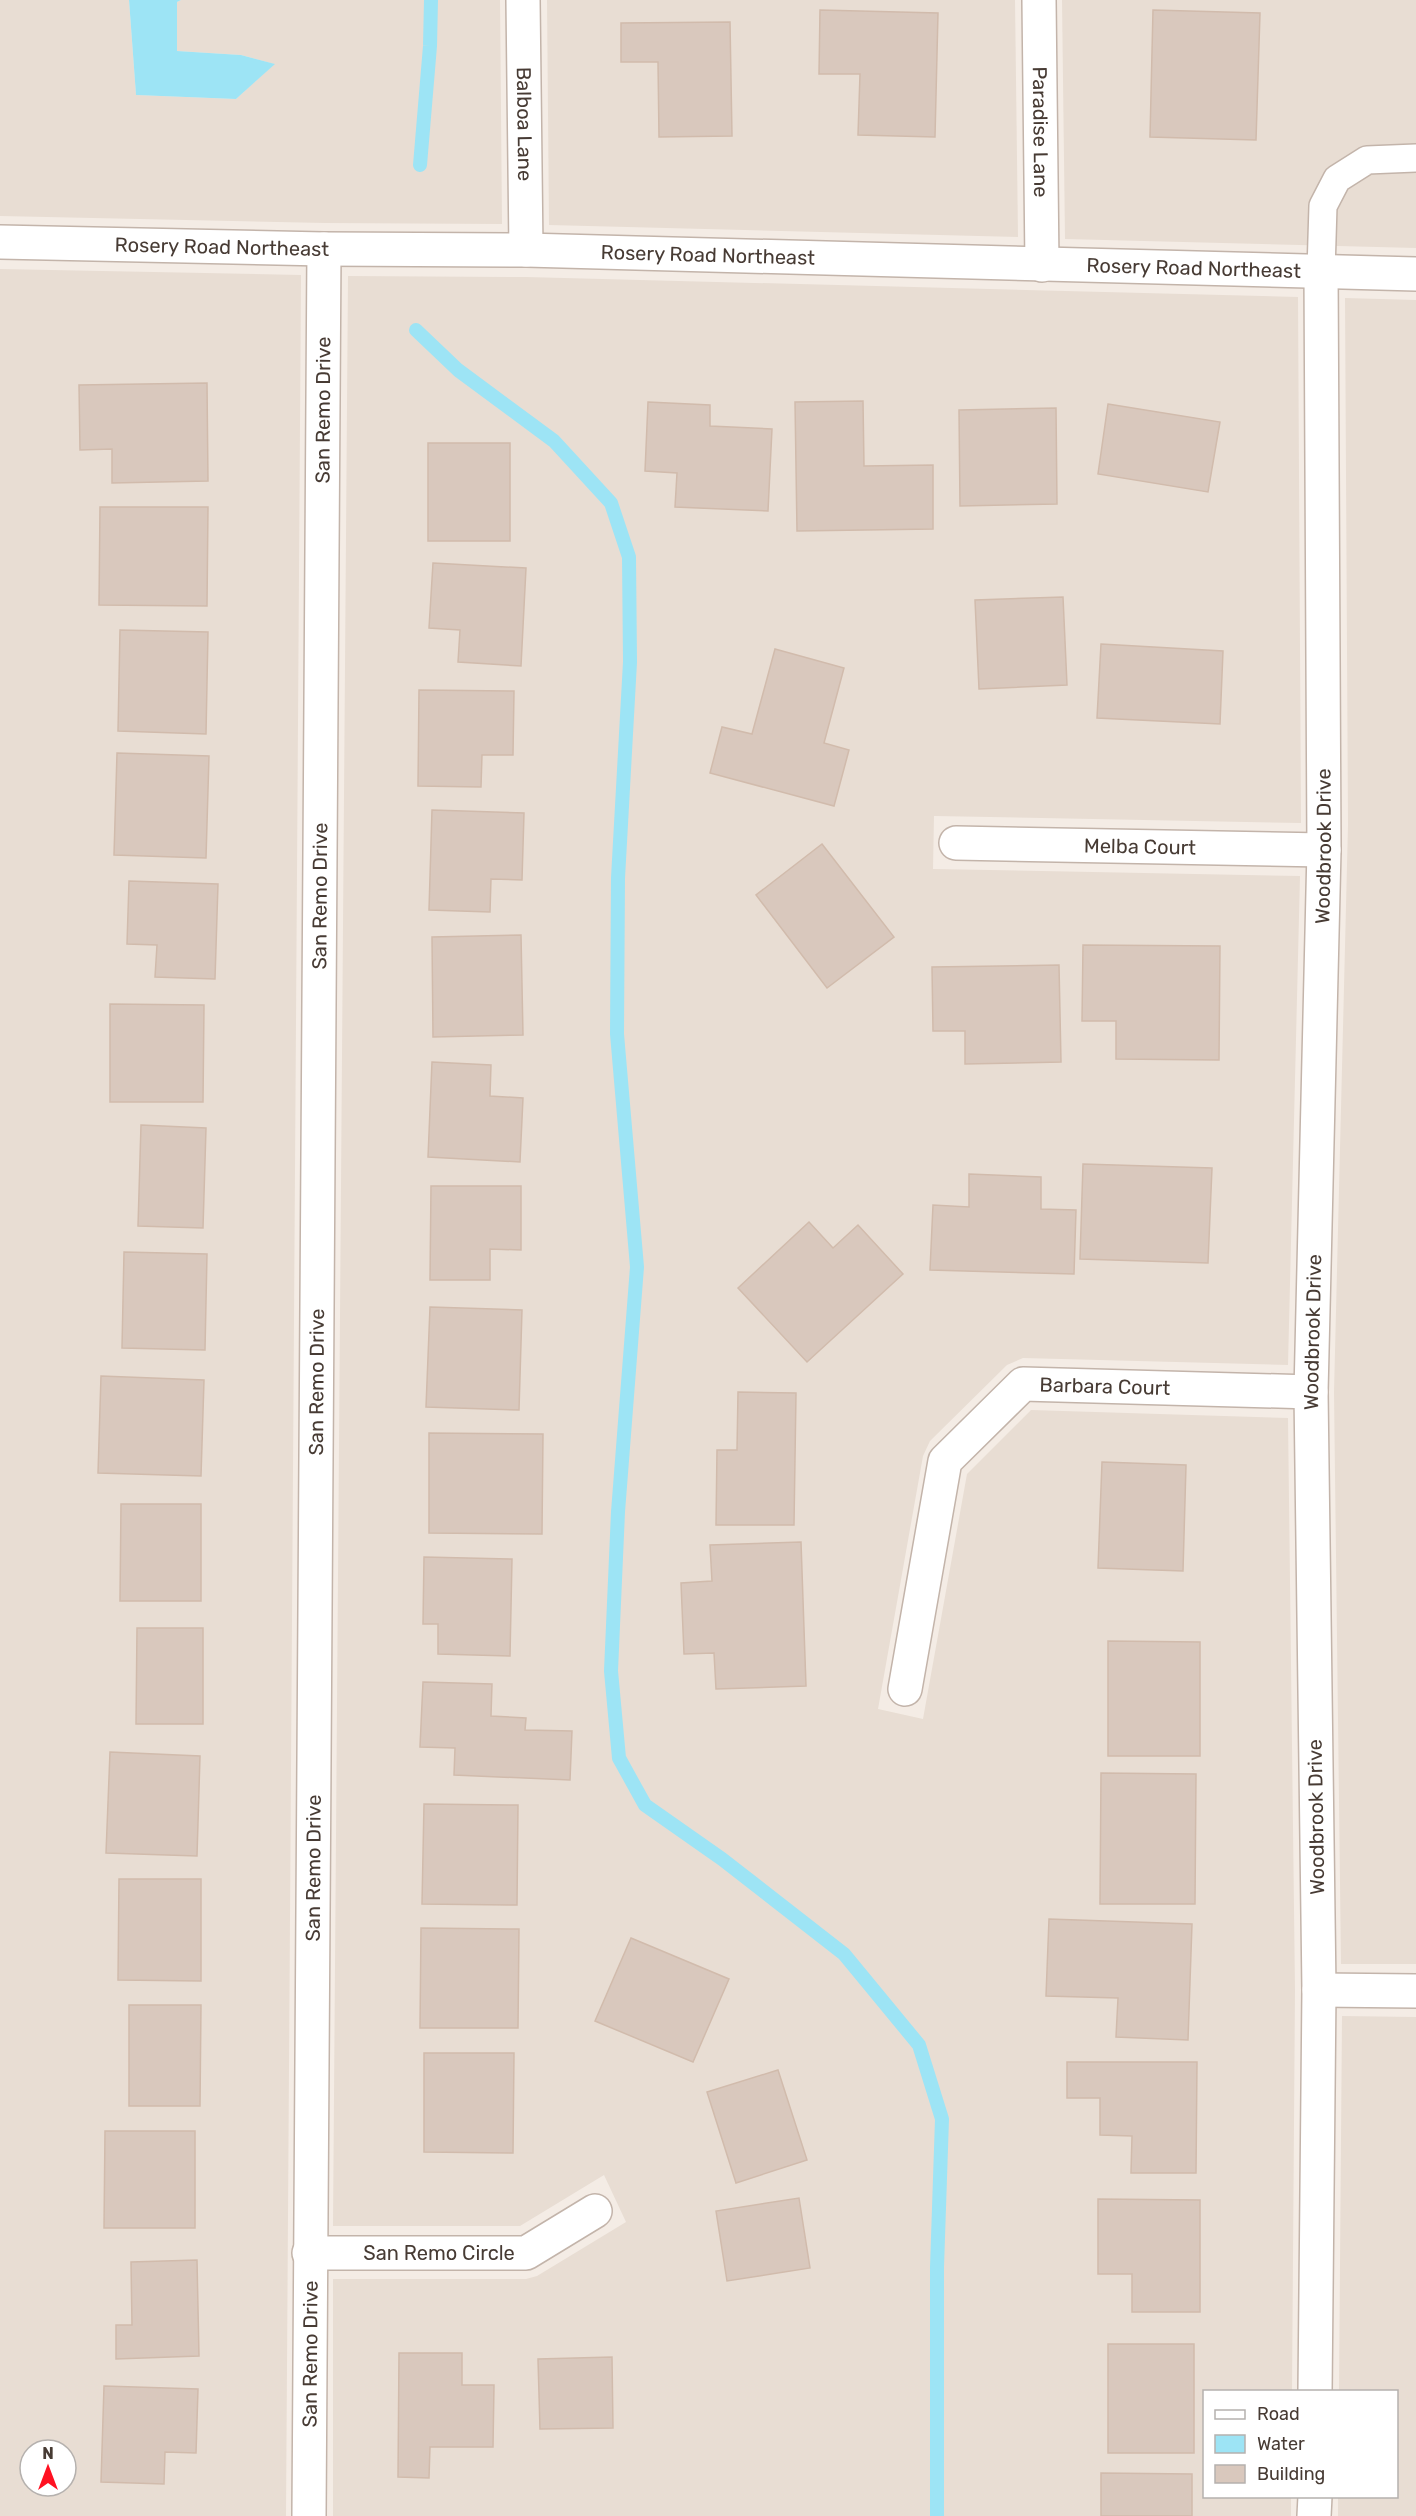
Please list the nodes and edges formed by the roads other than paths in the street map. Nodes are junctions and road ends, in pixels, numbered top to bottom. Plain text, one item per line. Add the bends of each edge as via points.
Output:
1 (523, 0) edge
2 (1039, 0) edge
3 (1416, 158) edge
4 (0, 242) edge
5 (324, 249) junction
6 (526, 250) junction
7 (1042, 265) junction
8 (1321, 271) junction
9 (1416, 274) edge
10 (956, 843) dead end
11 (1324, 850) junction
12 (1311, 1392) junction
13 (905, 1689) dead end
14 (1318, 1990) junction
15 (1416, 1991) edge
16 (595, 2211) dead end
17 (309, 2253) junction
18 (1315, 2390) edge
19 (1315, 2498) edge
20 (309, 2516) edge
21 (1314, 2516) edge

1 - 6 street, Balboa Lane
2 - 7 street, Paradise Lane
3 - 8 lane via 1367,160 1337,179 1323,206
4 - 5 street, Rosery Road Northeast
5 - 6 street, Rosery Road Northeast
5 - 17 street, San Remo Drive
6 - 7 street, Rosery Road Northeast
7 - 8 street, Rosery Road Northeast
8 - 9 street, Rosery Road Northeast
8 - 11 street, Woodbrook Drive
10 - 11 street, Melba Court
11 - 12 street, Woodbrook Drive
12 - 13 street, Barbara Court via 1023,1384 945,1461
12 - 14 street, Woodbrook Drive
14 - 15 street
14 - 18 street, Woodbrook Drive
16 - 17 street, San Remo Circle via 526,2253
17 - 20 street, San Remo Drive
19 - 21 street

